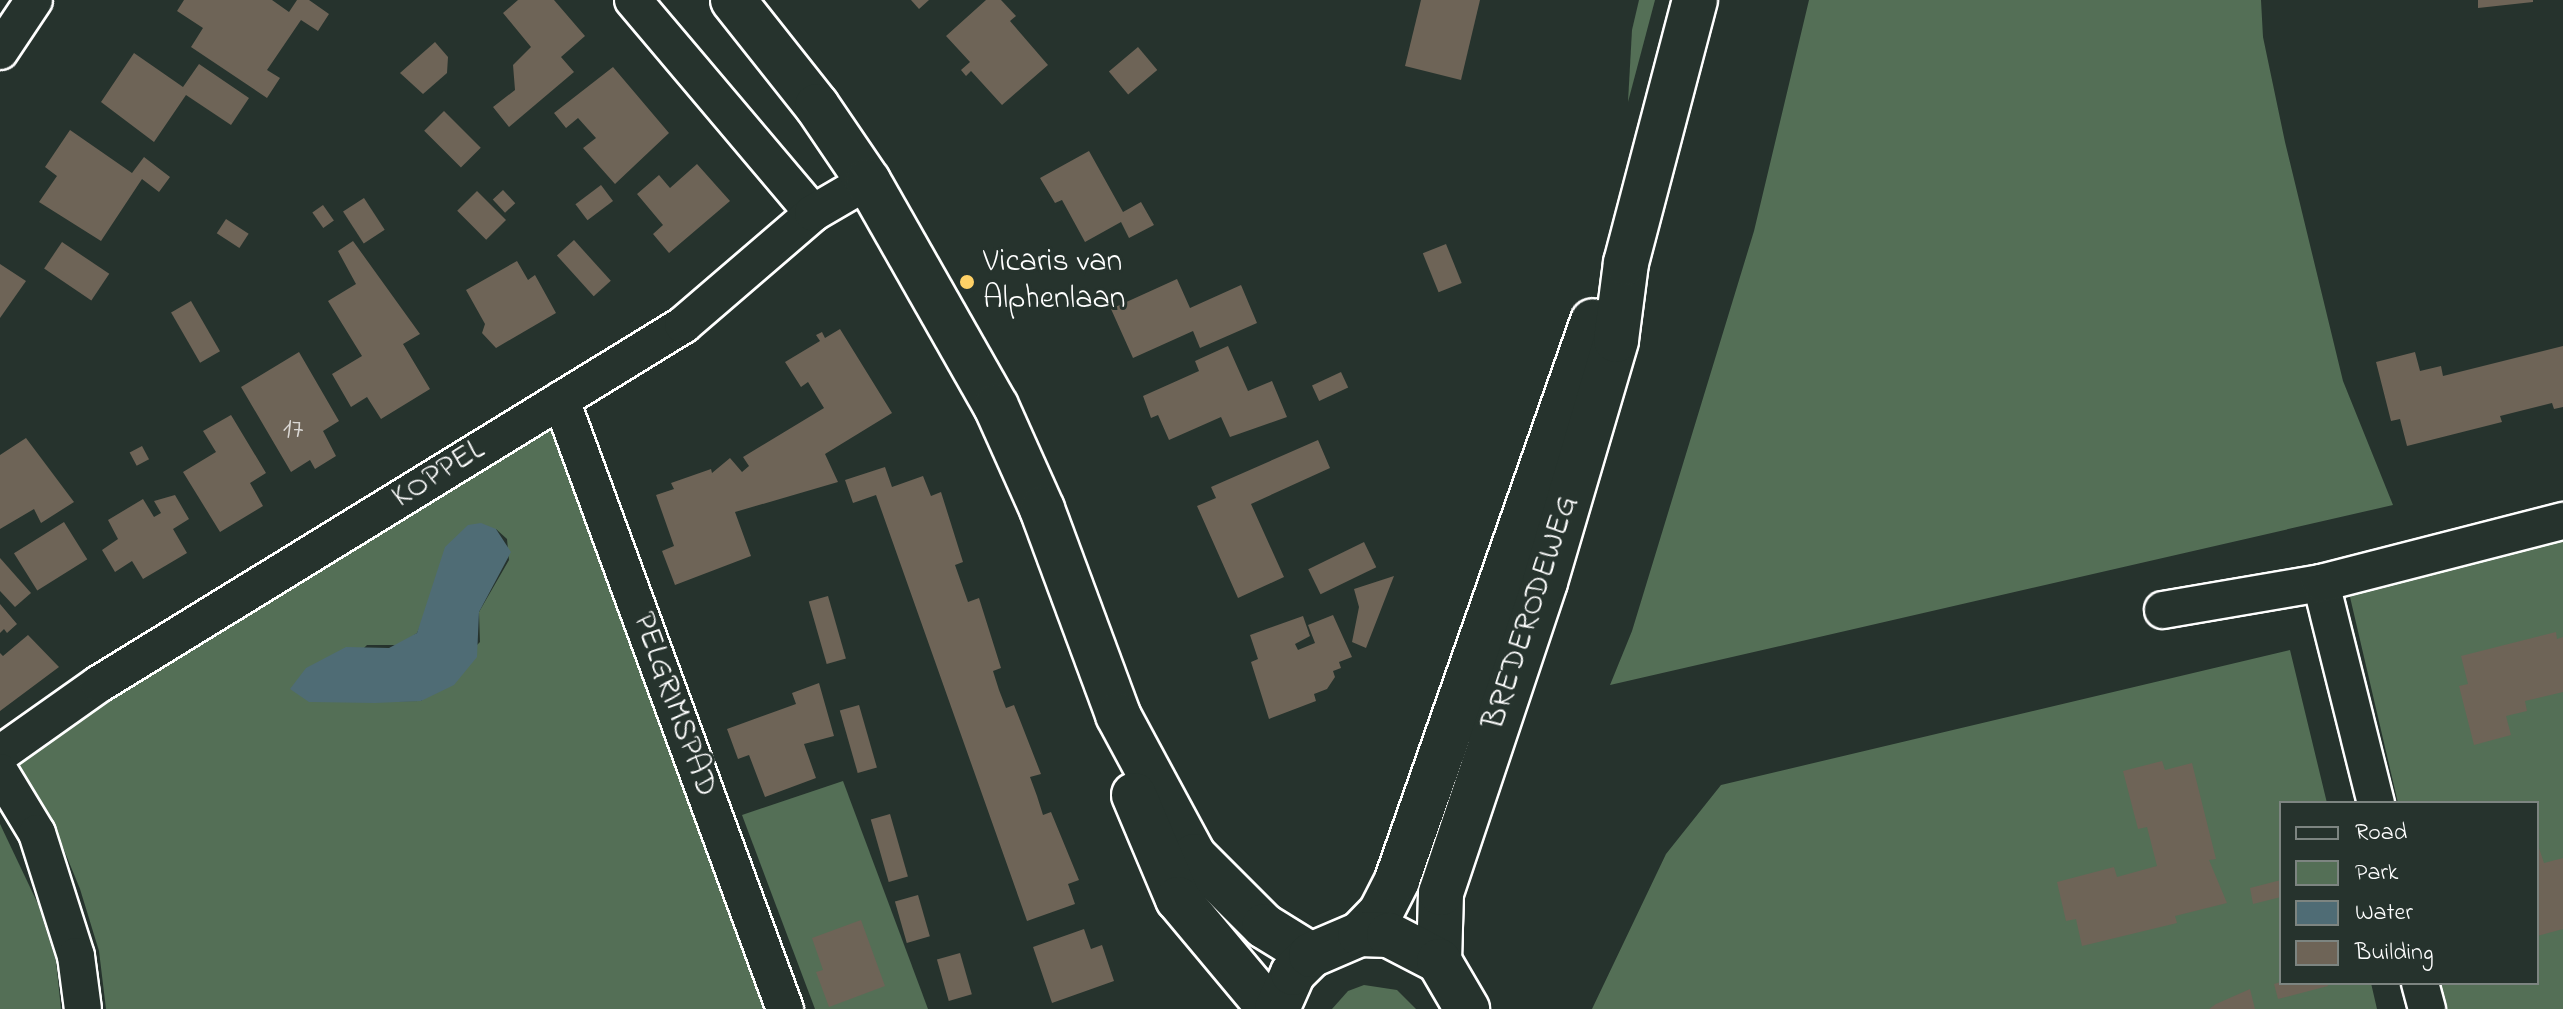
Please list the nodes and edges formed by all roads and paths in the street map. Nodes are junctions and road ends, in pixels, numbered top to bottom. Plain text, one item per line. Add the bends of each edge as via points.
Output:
1 (34, 0) edge
2 (633, 0) edge
3 (733, 0) edge
4 (1695, 0) edge
5 (0, 51) edge
6 (868, 181) junction
7 (813, 213) junction
8 (1626, 263) junction
9 (561, 400) junction
10 (2563, 521) edge
11 (2321, 583) junction
12 (2163, 610) dead end
13 (1118, 715) junction
14 (0, 754) edge
15 (0, 772) edge
16 (2376, 801) edge
17 (1360, 934) junction
18 (1311, 955) junction
19 (1439, 961) junction
20 (2421, 985) edge
21 (83, 1009) edge
22 (785, 1009) edge
23 (1270, 1009) edge
24 (1277, 1009) edge
25 (1467, 1009) edge
26 (2427, 1009) edge

1 - 5 street
2 - 7 street
3 - 6 main road
4 - 8 main road, BREDERODEWEG
6 - 7 street, KOPPEL
6 - 13 main road via 996,406 1042,509
7 - 9 street, KOPPEL via 683,325
8 - 17 main road, BREDERODEWEG via 1592,323 1397,880 1381,912
8 - 19 main road, BREDERODEWEG via 1616,340 1545,582 1441,893
9 - 14 street, KOPPEL via 99,684
9 - 22 street, PELGRIMSPAD
10 - 11 street
11 - 12 street
11 - 16 street
13 - 18 main road via 1194,856 1264,926
13 - 23 main road via 1121,763 1178,899
15 - 21 street via 37,833 76,956
17 - 18 main road
17 - 19 main road via 1389,935
18 - 24 main road via 1293,973
19 - 25 main road
20 - 26 street

